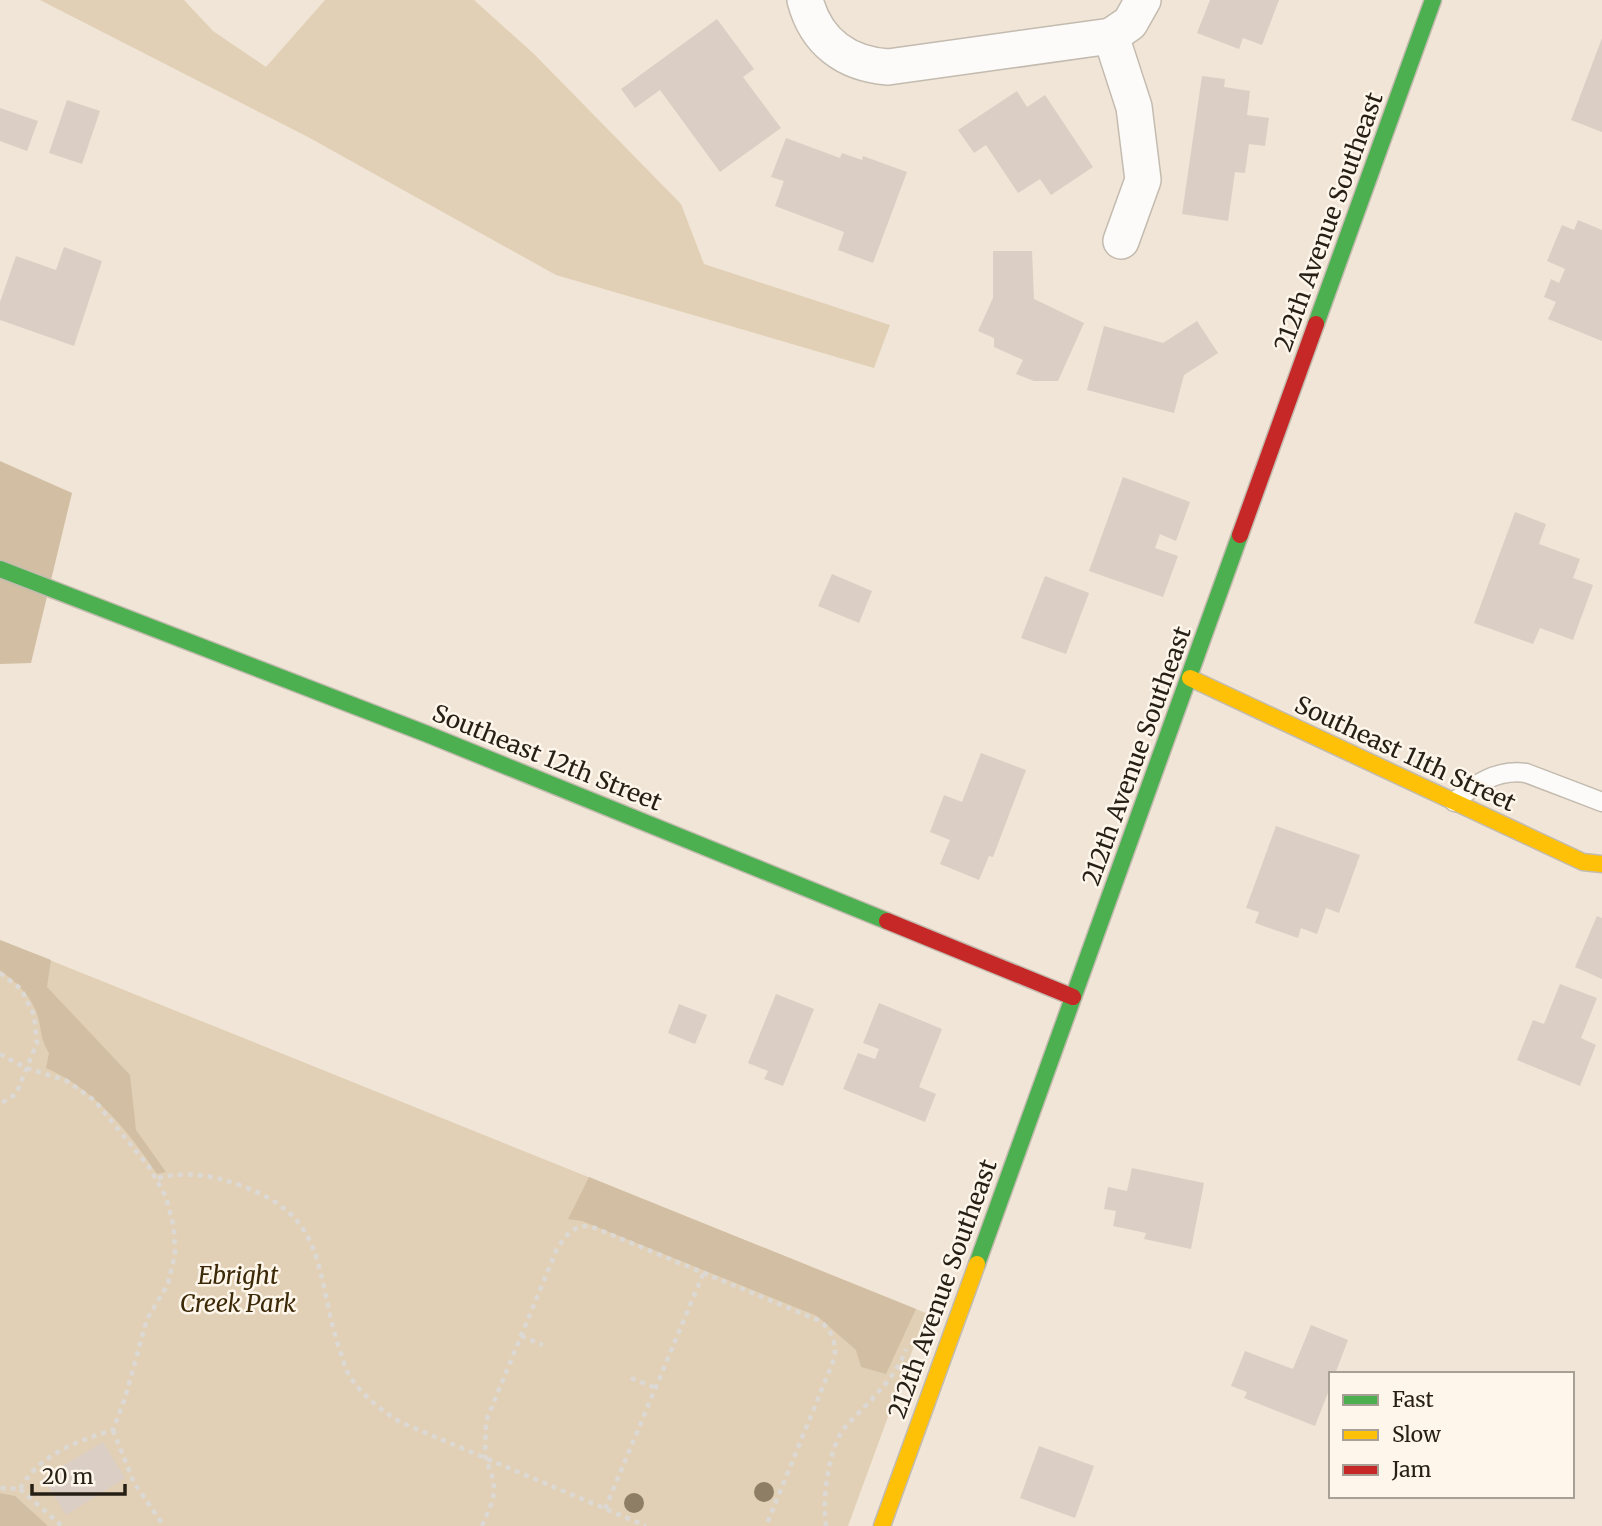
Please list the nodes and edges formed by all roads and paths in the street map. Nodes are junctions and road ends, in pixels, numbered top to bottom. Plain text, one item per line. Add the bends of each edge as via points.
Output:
1 (805, 0) edge
2 (1143, 0) edge
3 (1433, 0) edge
4 (1111, 36) junction
5 (1121, 242) dead end
6 (0, 569) edge
7 (1190, 678) junction
8 (1454, 802) junction
9 (1602, 802) edge
10 (1602, 864) edge
11 (0, 973) edge
12 (1073, 997) junction
13 (0, 1054) edge
14 (26, 1068) junction
15 (0, 1104) edge
16 (158, 1178) junction
17 (703, 1274) junction
18 (521, 1336) junction
19 (911, 1337) dead end
20 (543, 1345) dead end
21 (631, 1378) dead end
22 (656, 1388) junction
23 (113, 1430) junction
24 (485, 1456) junction
25 (0, 1488) edge
26 (20, 1489) junction
27 (605, 1509) junction
28 (62, 1526) edge
29 (163, 1526) edge
30 (482, 1526) edge
31 (646, 1526) edge
32 (766, 1526) edge
33 (826, 1526) edge
34 (882, 1526) edge

1 - 4 street via 825,42 866,65 888,67
2 - 4 street via 1130,23
3 - 7 street, 212th Avenue Southeast
4 - 5 street via 1134,107 1143,180
6 - 12 street, Southeast 12th Street via 427,734
7 - 8 street, Southeast 11th Street
7 - 12 street, 212th Avenue Southeast
8 - 9 lane via 1480,781 1514,771
8 - 10 street, Southeast 11th Street via 1583,862
11 - 14 path via 21,989 34,1015 37,1043
12 - 34 street, 212th Avenue Southeast
13 - 14 path
14 - 15 path via 16,1094
14 - 16 path via 66,1081 95,1101
16 - 23 path via 174,1228 175,1254 169,1284 147,1319
16 - 24 path via 194,1173 216,1177 255,1190 288,1210 306,1230 324,1280 330,1320 347,1373 368,1401 400,1422
17 - 18 path via 590,1226 578,1226 567,1233 556,1251
17 - 22 path
17 - 32 path via 820,1321 835,1343 835,1357
18 - 20 path
18 - 24 path via 486,1420
19 - 33 path via 886,1384 841,1434 823,1499
21 - 22 path
22 - 27 path
23 - 26 path via 65,1447 30,1470
23 - 29 path via 134,1483
24 - 27 path
24 - 30 path via 494,1482
25 - 26 path
26 - 28 path
27 - 31 path

